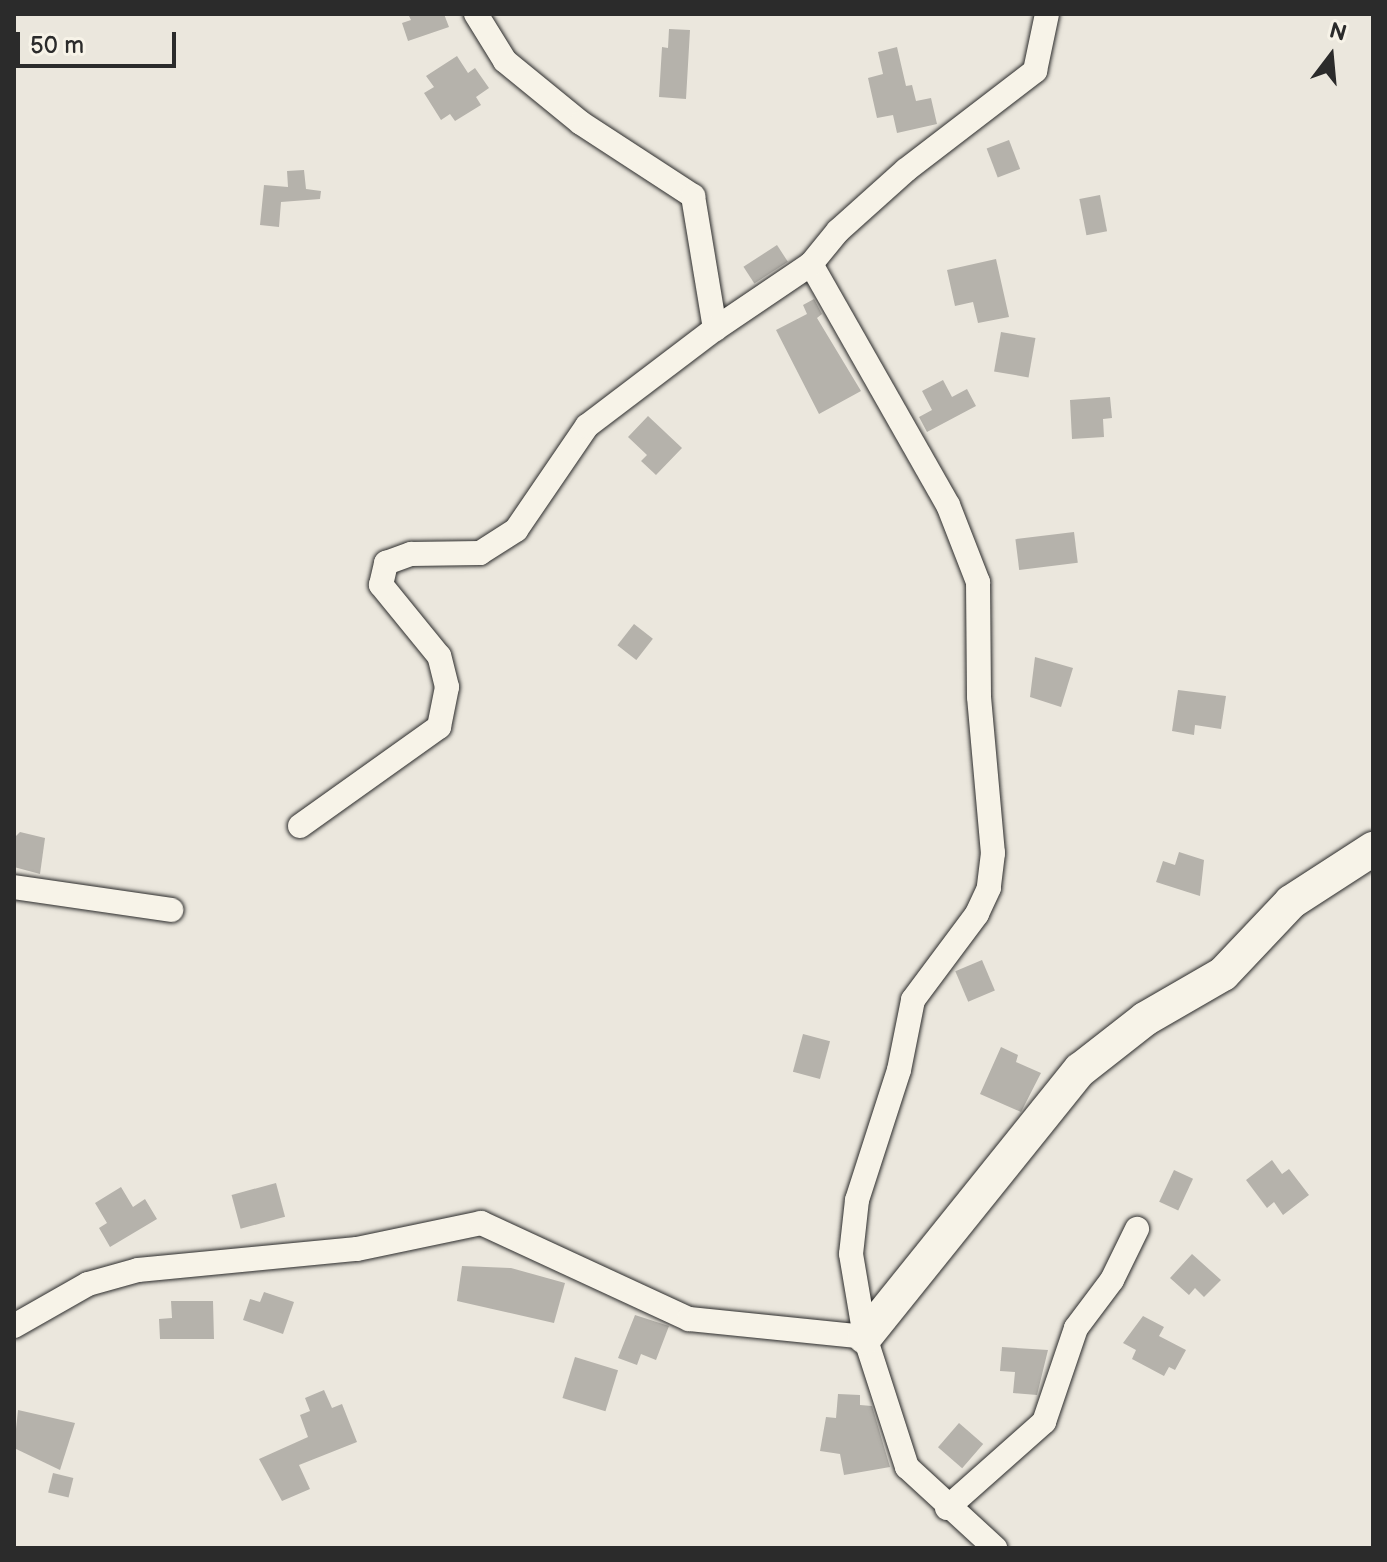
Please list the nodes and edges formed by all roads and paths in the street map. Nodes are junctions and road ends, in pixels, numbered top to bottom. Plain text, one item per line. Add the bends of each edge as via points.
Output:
1 (476, 14) edge
2 (1047, 14) edge
3 (811, 264) junction
4 (715, 329) junction
5 (300, 826) dead end
6 (1373, 849) edge
7 (14, 887) edge
8 (171, 910) dead end
9 (1137, 1229) dead end
10 (14, 1326) edge
11 (865, 1337) junction
12 (947, 1508) junction
13 (995, 1548) edge

1 - 4 street via 505,61 581,123 693,196
2 - 3 street via 1035,71 906,170 838,231
3 - 4 street
3 - 11 street via 948,505 978,582 979,697 993,853 989,888 977,914 913,1000 899,1070 857,1200 851,1254
4 - 5 street via 587,426 516,530 480,553 411,554 386,563 381,585 439,656 447,687 439,727
6 - 11 street via 1291,902 1223,974 1145,1019 1080,1070
7 - 8 street
9 - 12 street via 1112,1280 1076,1328 1044,1422
10 - 11 street via 74,1291 138,1270 210,1259 357,1249 481,1223 689,1319
11 - 12 street via 907,1467
12 - 13 street

